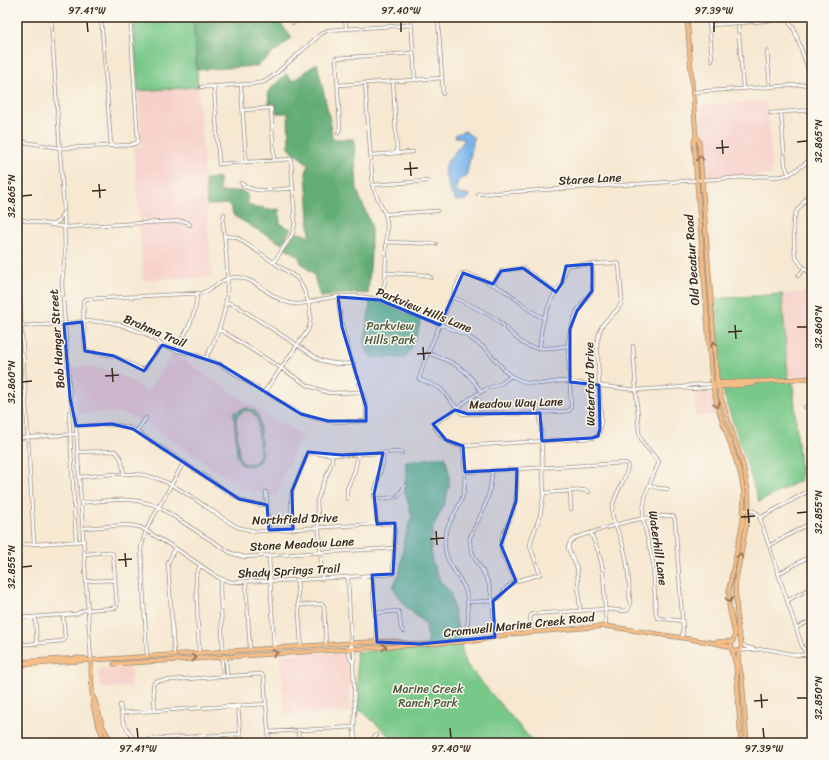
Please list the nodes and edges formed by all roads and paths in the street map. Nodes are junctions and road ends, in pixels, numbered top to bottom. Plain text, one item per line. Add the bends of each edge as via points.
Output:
1 (51, 17) edge
2 (101, 17) edge
3 (130, 17) edge
4 (344, 17) edge
5 (411, 17) edge
6 (438, 17) edge
7 (687, 17) edge
8 (708, 17) edge
9 (738, 22) junction
10 (292, 23) dead end
11 (411, 24) junction
12 (709, 25) junction
13 (346, 28) junction
14 (767, 50) dead end
15 (413, 53) junction
16 (712, 61) dead end
17 (442, 78) junction
18 (415, 80) junction
19 (812, 80) edge
20 (392, 81) junction
21 (365, 83) junction
22 (812, 84) edge
23 (241, 85) junction
24 (338, 85) junction
25 (214, 87) junction
26 (770, 87) junction
27 (201, 88) dead end
28 (743, 88) junction
29 (693, 92) junction
30 (443, 94) dead end
31 (243, 110) junction
32 (812, 110) edge
33 (781, 112) junction
34 (770, 113) dead end
35 (338, 133) dead end
36 (696, 136) junction
37 (17, 141) edge
38 (111, 145) junction
39 (60, 148) junction
40 (413, 152) dead end
41 (396, 153) junction
42 (370, 155) junction
43 (812, 158) edge
44 (274, 160) junction
45 (246, 162) junction
46 (789, 174) junction
47 (702, 180) junction
48 (427, 181) dead end
49 (696, 181) junction
50 (241, 183) dead end
51 (372, 185) junction
52 (293, 188) junction
53 (812, 191) edge
54 (478, 194) dead end
55 (64, 211) junction
56 (437, 211) dead end
57 (224, 214) dead end
58 (385, 214) junction
59 (704, 215) junction
60 (699, 216) junction
61 (17, 219) edge
62 (51, 225) junction
63 (190, 225) dead end
64 (65, 227) junction
65 (224, 236) junction
66 (387, 242) junction
67 (436, 244) dead end
68 (17, 245) edge
69 (274, 262) junction
70 (592, 264) junction
71 (804, 268) junction
72 (386, 273) junction
73 (812, 275) edge
74 (798, 276) dead end
75 (227, 278) junction
76 (431, 278) dead end
77 (493, 284) junction
78 (556, 292) junction
79 (197, 293) junction
80 (338, 297) junction
81 (452, 297) junction
82 (380, 300) junction
83 (226, 302) junction
84 (308, 303) junction
85 (544, 318) junction
86 (84, 321) junction
87 (64, 324) junction
88 (440, 325) junction
89 (17, 326) edge
90 (22, 326) junction
91 (219, 330) junction
92 (162, 344) junction
93 (297, 346) junction
94 (568, 346) junction
95 (633, 346) dead end
96 (540, 348) junction
97 (176, 351) junction
98 (428, 353) junction
99 (206, 358) junction
100 (354, 363) junction
101 (282, 369) junction
102 (511, 376) junction
103 (812, 378) edge
104 (768, 381) junction
105 (570, 382) junction
106 (599, 385) junction
107 (712, 385) junction
108 (717, 385) junction
109 (728, 387) junction
110 (636, 390) junction
111 (265, 392) junction
112 (363, 392) junction
113 (481, 392) junction
114 (721, 398) junction
115 (805, 407) dead end
116 (812, 407) edge
117 (457, 409) junction
118 (69, 412) dead end
119 (540, 413) junction
120 (146, 418) dead end
121 (76, 426) junction
122 (137, 431) junction
123 (77, 434) junction
124 (70, 435) junction
125 (28, 437) junction
126 (17, 438) edge
127 (735, 440) junction
128 (542, 441) junction
129 (730, 441) junction
130 (463, 446) junction
131 (78, 452) junction
132 (384, 453) junction
133 (402, 453) dead end
134 (358, 454) junction
135 (332, 455) junction
136 (184, 462) junction
137 (544, 467) junction
138 (517, 469) junction
139 (492, 470) junction
140 (465, 472) junction
141 (124, 474) junction
142 (80, 478) junction
143 (171, 485) junction
144 (406, 485) dead end
145 (649, 485) junction
146 (668, 489) dead end
147 (812, 489) edge
148 (570, 491) junction
149 (266, 492) dead end
150 (544, 492) junction
151 (589, 492) dead end
152 (347, 499) dead end
153 (375, 499) junction
154 (81, 503) junction
155 (267, 505) junction
156 (159, 506) junction
157 (571, 509) dead end
158 (746, 510) junction
159 (760, 518) junction
160 (643, 519) junction
161 (812, 522) edge
162 (376, 524) junction
163 (616, 525) junction
164 (83, 528) junction
165 (319, 528) junction
166 (293, 529) junction
167 (146, 530) junction
168 (269, 530) junction
169 (591, 533) junction
170 (76, 541) junction
171 (84, 541) junction
172 (34, 544) junction
173 (17, 545) edge
174 (768, 546) junction
175 (175, 548) junction
176 (395, 548) junction
177 (321, 552) junction
178 (85, 554) junction
179 (812, 555) edge
180 (269, 556) junction
181 (200, 566) junction
182 (778, 574) junction
183 (372, 575) junction
184 (348, 577) junction
185 (322, 578) junction
186 (222, 579) junction
187 (115, 580) junction
188 (297, 580) junction
189 (731, 580) junction
190 (86, 581) junction
191 (271, 581) junction
192 (516, 581) junction
193 (736, 581) junction
194 (246, 583) junction
195 (812, 587) edge
196 (493, 601) junction
197 (787, 601) junction
198 (467, 602) junction
199 (298, 605) junction
200 (605, 609) junction
201 (88, 610) junction
202 (580, 611) junction
203 (375, 613) junction
204 (64, 615) junction
205 (35, 617) junction
206 (17, 618) edge
207 (812, 620) edge
208 (682, 621) junction
209 (606, 626) junction
210 (466, 628) dead end
211 (796, 628) junction
212 (531, 631) junction
213 (404, 632) dead end
214 (494, 637) junction
215 (682, 637) junction
216 (733, 641) junction
217 (377, 642) junction
218 (352, 643) junction
219 (715, 643) junction
220 (741, 643) junction
221 (36, 644) junction
222 (421, 644) junction
223 (17, 645) edge
224 (326, 645) junction
225 (301, 646) junction
226 (274, 648) junction
227 (351, 648) junction
228 (732, 649) junction
229 (754, 649) junction
230 (250, 650) junction
231 (223, 651) junction
232 (301, 651) junction
233 (740, 651) junction
234 (200, 653) junction
235 (812, 653) edge
236 (174, 654) junction
237 (807, 655) junction
238 (147, 656) junction
239 (224, 656) junction
240 (130, 657) junction
241 (91, 660) junction
242 (156, 661) junction
243 (17, 663) edge
244 (114, 664) dead end
245 (812, 664) edge
246 (223, 677) junction
247 (227, 677) junction
248 (92, 692) junction
249 (266, 704) junction
250 (120, 705) dead end
251 (238, 706) junction
252 (155, 711) junction
253 (121, 713) junction
254 (354, 727) junction
255 (298, 730) junction
256 (268, 732) junction
257 (240, 734) junction
258 (376, 736) dead end
259 (107, 743) edge
260 (112, 743) edge
261 (136, 743) edge
262 (139, 743) edge
263 (241, 743) edge
264 (269, 743) edge
265 (299, 743) edge
266 (355, 743) edge
267 (374, 743) edge
268 (741, 743) edge
269 (746, 743) edge

1 - 39 street, Bob Hanger Street
2 - 38 street
3 - 38 street via 138,141
4 - 10 street
4 - 13 street
5 - 11 street
6 - 17 street
7 - 29 main road, Old Decatur Road
8 - 12 street
9 - 12 street
9 - 19 street via 788,22 794,29
9 - 28 street
11 - 13 street
11 - 15 street
12 - 16 street
13 - 23 street via 333,29 321,34 264,82
14 - 26 street
15 - 18 street
15 - 24 street via 336,58
17 - 18 street
17 - 30 street
18 - 20 street
20 - 21 street
20 - 41 street
21 - 24 street
21 - 42 street
22 - 26 street
23 - 25 street
23 - 31 street
24 - 35 street
25 - 27 street
25 - 45 street via 220,164
26 - 28 street
28 - 29 street
29 - 36 main road, Old Decatur Road
31 - 44 street via 271,108
31 - 45 street
32 - 33 street
33 - 34 street
33 - 46 street via 785,165
47 -> 36 main road, Old Decatur Road via 699,141
36 - 49 main road, Old Decatur Road
37 - 39 street
38 - 39 street
39 - 55 street, Bob Hanger Street
40 - 41 street
41 - 42 street
42 - 51 street
43 - 46 street
44 - 45 street
44 - 52 street via 291,159
46 - 47 street, Staree Lane via 778,178 763,176
47 - 49 street, Staree Lane
47 - 59 main road, Old Decatur Road
48 - 51 street
49 - 54 street, Staree Lane
49 - 60 main road, Old Decatur Road
50 - 52 street via 252,190
51 - 58 street
52 - 69 street via 294,229
53 - 71 street via 793,218 796,256
55 - 62 street via 59,221
55 - 64 street, Bob Hanger Street
56 - 58 street
57 - 65 street
58 - 66 street
59 - 60 main road
108 -> 59 main road, Old Decatur Road
60 - 107 main road, Old Decatur Road
61 - 62 street
62 - 64 street
63 - 64 street via 183,221
64 - 87 street, Bob Hanger Street via 62,284
65 - 69 street via 236,237
65 - 75 street
66 - 67 street
66 - 72 street
68 - 90 street
69 - 84 street via 297,278
70 - 78 street via 566,266 562,283
70 - 94 street, Meadow Way Lane via 592,291 574,319
70 - 106 street, Waterford Drive via 618,263 622,302 603,324 598,335
71 - 73 street
71 - 74 street
72 - 76 street via 426,275
72 - 82 street
75 - 79 street via 207,291
75 - 83 street
75 - 84 street, Parkview Hills Lane via 251,281 290,303
77 - 78 street via 501,271 523,268
77 - 81 street via 464,273
77 - 85 street via 516,298 534,314
78 - 85 street
79 - 86 street via 86,299 83,302
79 - 97 street via 190,323
80 - 82 street, Parkview Hills Lane via 354,296
80 - 84 street, Parkview Hills Lane
80 - 100 street via 342,327
81 - 88 street
81 - 96 street via 479,308 499,321 525,345
82 - 88 street, Parkview Hills Lane
83 - 91 street
83 - 93 street via 238,306
84 - 93 street via 309,326
85 - 96 street
86 - 87 street, Brahma Trail
86 - 92 street, Brahma Trail via 121,325 146,334
86 - 92 street via 86,350 114,356 143,370
87 - 90 street, Brahma Trail
87 - 121 street, Bob Hanger Street via 70,398
88 - 98 street
88 - 102 street, Parkview Hills Lane via 466,335 480,345 492,354 504,371
89 - 90 street, Brahma Trail
90 - 125 street
91 - 99 street
91 - 101 street
92 - 97 street, Brahma Trail
93 - 100 street via 331,364
93 - 101 street
94 - 96 street
94 - 105 street, Meadow Way Lane
95 - 110 street, Waterhill Lane
97 - 99 street, Brahma Trail
98 - 113 street via 463,369
98 - 117 street, Meadow Way Lane via 419,379 440,388
99 - 111 street, Brahma Trail
100 - 112 street
101 - 111 street
101 - 112 street via 299,381 329,393
102 - 105 street, Parkview Hills Lane via 534,384
102 - 113 street
103 - 104 main road
104 - 108 main road
104 - 109 main road
105 - 106 street, Parkview Hills Lane
105 - 119 street, Meadow Way Lane via 570,410
106 - 110 street, Parkview Hills Lane
106 - 128 street, Waterford Drive via 601,426 598,436
107 - 108 main road
107 - 110 street, Parkview Hills Lane via 691,389 683,387
107 -> 129 main road, Old Decatur Road
108 - 109 main road
108 - 114 main road, Old Decatur Road
109 - 114 main road via 722,391
110 - 145 street, Waterhill Lane via 641,438 659,462
111 - 112 street, Brahma Trail via 288,408 312,418 341,422 366,420
113 - 117 street
114 - 127 main road, Old Decatur Road
115 - 116 street
117 - 119 street, Meadow Way Lane via 464,414
117 - 130 street, Waterford Drive via 435,424 444,438 453,444
118 - 124 street
119 - 128 street
120 - 122 street
121 - 122 street via 112,424 124,425
121 - 123 street, Bob Hanger Street
122 - 136 street
123 - 124 street
123 - 131 street, Bob Hanger Street
124 - 125 street
124 - 170 street
125 - 126 street
125 - 172 street
127 - 129 main road
127 - 158 main road, Old Decatur Road via 747,480 749,499
128 - 130 street, Waterford Drive
128 - 137 street
129 - 158 main road, Old Decatur Road via 743,484
130 - 140 street
131 - 141 street via 115,451 121,458
131 - 142 street, Bob Hanger Street
132 - 133 street
132 - 134 street
132 - 153 street
134 - 135 street
134 - 152 street
135 - 165 street via 332,462 318,498
135 - 166 street via 310,452 307,454 292,491
136 - 143 street
136 - 155 street via 245,502
137 - 138 street
137 - 150 street
137 - 163 street via 627,464 625,478 613,506 612,514
138 - 139 street
138 - 192 street via 516,501 501,544 502,552
139 - 140 street
139 - 196 street via 487,502 470,542 472,552 488,579
140 - 198 street via 463,494 447,525 444,542 447,558 465,589
141 - 142 street, Northfield Drive
141 - 143 street, Northfield Drive via 157,478
142 - 154 street, Bob Hanger Street
143 - 156 street
143 - 168 street, Northfield Drive via 237,527 254,531
144 - 153 street via 397,497
145 - 146 street
145 - 160 street, Waterhill Lane via 643,504
147 - 159 street
148 - 150 street
148 - 151 street
148 - 157 street
149 - 155 street
150 - 192 street via 540,516 530,546 540,574
153 - 162 street
154 - 156 street, Stone Meadow Lane via 130,499
154 - 164 street, Bob Hanger Street
155 - 168 street
156 - 167 street
156 - 180 street, Stone Meadow Lane via 231,553 244,557
158 - 159 street via 756,511
158 - 189 main road
193 -> 158 main road
159 - 174 street
160 - 163 street
160 - 208 street, Waterhill Lane via 653,563 657,616
160 - 208 street via 674,517
161 - 174 street
162 - 165 street, Northfield Drive
162 - 176 street, Northfield Drive via 394,524
163 - 169 street
163 - 200 street via 627,563 630,604 628,611
164 - 167 street, Shady Springs Trail via 127,525
164 - 171 street, Bob Hanger Street
165 - 166 street, Northfield Drive
165 - 177 street
166 - 168 street, Northfield Drive
167 - 175 street, Shady Springs Trail
167 - 238 street via 141,548
169 - 200 street via 601,562
169 - 202 street via 568,543 577,568
170 - 171 street
170 - 172 street
171 - 178 street, Bob Hanger Street
172 - 173 street
174 - 182 street
175 - 181 street, Shady Springs Trail
175 - 236 street via 168,563
176 - 177 street, Stone Meadow Lane
176 - 183 street, Shady Springs Trail via 393,574
177 - 180 street, Stone Meadow Lane
177 - 185 street
178 - 187 street via 113,554
178 - 190 street, Bob Hanger Street
179 - 182 street
180 - 191 street
181 - 186 street, Shady Springs Trail
181 - 234 street via 196,580
182 - 197 street
183 - 184 street, Shady Springs Trail
183 - 203 street
184 - 185 street, Shady Springs Trail
184 - 218 street
185 - 188 street, Shady Springs Trail
186 - 194 street, Shady Springs Trail
186 - 231 street via 220,588
187 - 190 street
187 - 201 street via 117,606
188 - 191 street, Shady Springs Trail
188 - 199 street
189 - 193 main road
189 -> 216 main road via 729,606 735,636
190 - 201 street, Bob Hanger Street
191 - 194 street, Shady Springs Trail
191 - 226 street
192 - 196 street
193 - 220 main road via 736,610
194 - 230 street
195 - 197 street
196 - 198 street
196 - 214 street
197 - 211 street
198 - 210 street
199 - 224 street via 324,606
199 - 225 street
200 - 202 street
200 - 209 street
201 - 204 street
201 - 241 street, Bob Hanger Street
202 - 212 street via 532,614
203 - 213 street via 399,612
203 - 217 street
204 - 205 street
204 - 221 street via 64,641
205 - 206 street
205 - 221 street
207 - 211 street
208 - 215 street
209 - 212 main road, Cromwell Marine Creek Road
209 - 215 main road, Cromwell Marine Creek Road
211 - 237 street
212 - 214 main road, Cromwell Marine Creek Road
214 - 222 main road, Cromwell Marine Creek Road
215 - 219 main road, Cromwell Marine Creek Road
216 - 219 main road, Cromwell Marine Creek Road
216 - 220 main road
216 - 228 main road
217 - 218 main road, Cromwell Marine Creek Road
217 - 222 main road, Cromwell Marine Creek Road
218 - 224 main road, Cromwell Marine Creek Road
218 - 227 street
219 - 228 main road, Cromwell Marine Creek Road
220 - 229 street
220 - 233 main road
221 - 223 street
227 -> 222 main road, Cromwell Marine Creek Road
224 - 225 main road, Cromwell Marine Creek Road
225 - 226 main road, Cromwell Marine Creek Road
225 - 232 main road
226 - 230 main road, Cromwell Marine Creek Road
227 - 232 main road, Cromwell Marine Creek Road
227 - 254 street
228 - 233 main road
228 - 268 main road via 736,665
229 - 233 street
229 - 237 street
230 - 231 main road, Cromwell Marine Creek Road
231 - 234 main road, Cromwell Marine Creek Road
231 - 239 main road
239 -> 232 main road, Cromwell Marine Creek Road
233 - 269 main road via 738,659 742,678
234 - 236 main road, Cromwell Marine Creek Road
235 - 237 street
236 - 238 main road, Cromwell Marine Creek Road
237 - 245 street
238 - 240 main road, Cromwell Marine Creek Road
242 -> 239 main road, Cromwell Marine Creek Road
239 - 246 street
239 - 247 street
240 - 241 main road, Cromwell Marine Creek Road
240 - 242 main road, Cromwell Marine Creek Road
241 - 243 main road, Cromwell Marine Creek Road via 80,658
241 - 248 main road
242 - 244 main road, Cromwell Marine Creek Road
246 - 247 street
246 - 252 street via 154,682
247 - 249 street via 263,675
248 - 259 main road via 92,708
248 - 260 main road via 103,727
249 - 251 street
249 - 256 street
250 - 253 street
251 - 252 street
251 - 257 street
252 - 253 street
253 - 261 street via 126,729
254 - 255 street
254 - 266 street
255 - 256 street
255 - 265 street
256 - 264 street
257 - 262 street via 150,739
257 - 263 street
258 - 267 street

